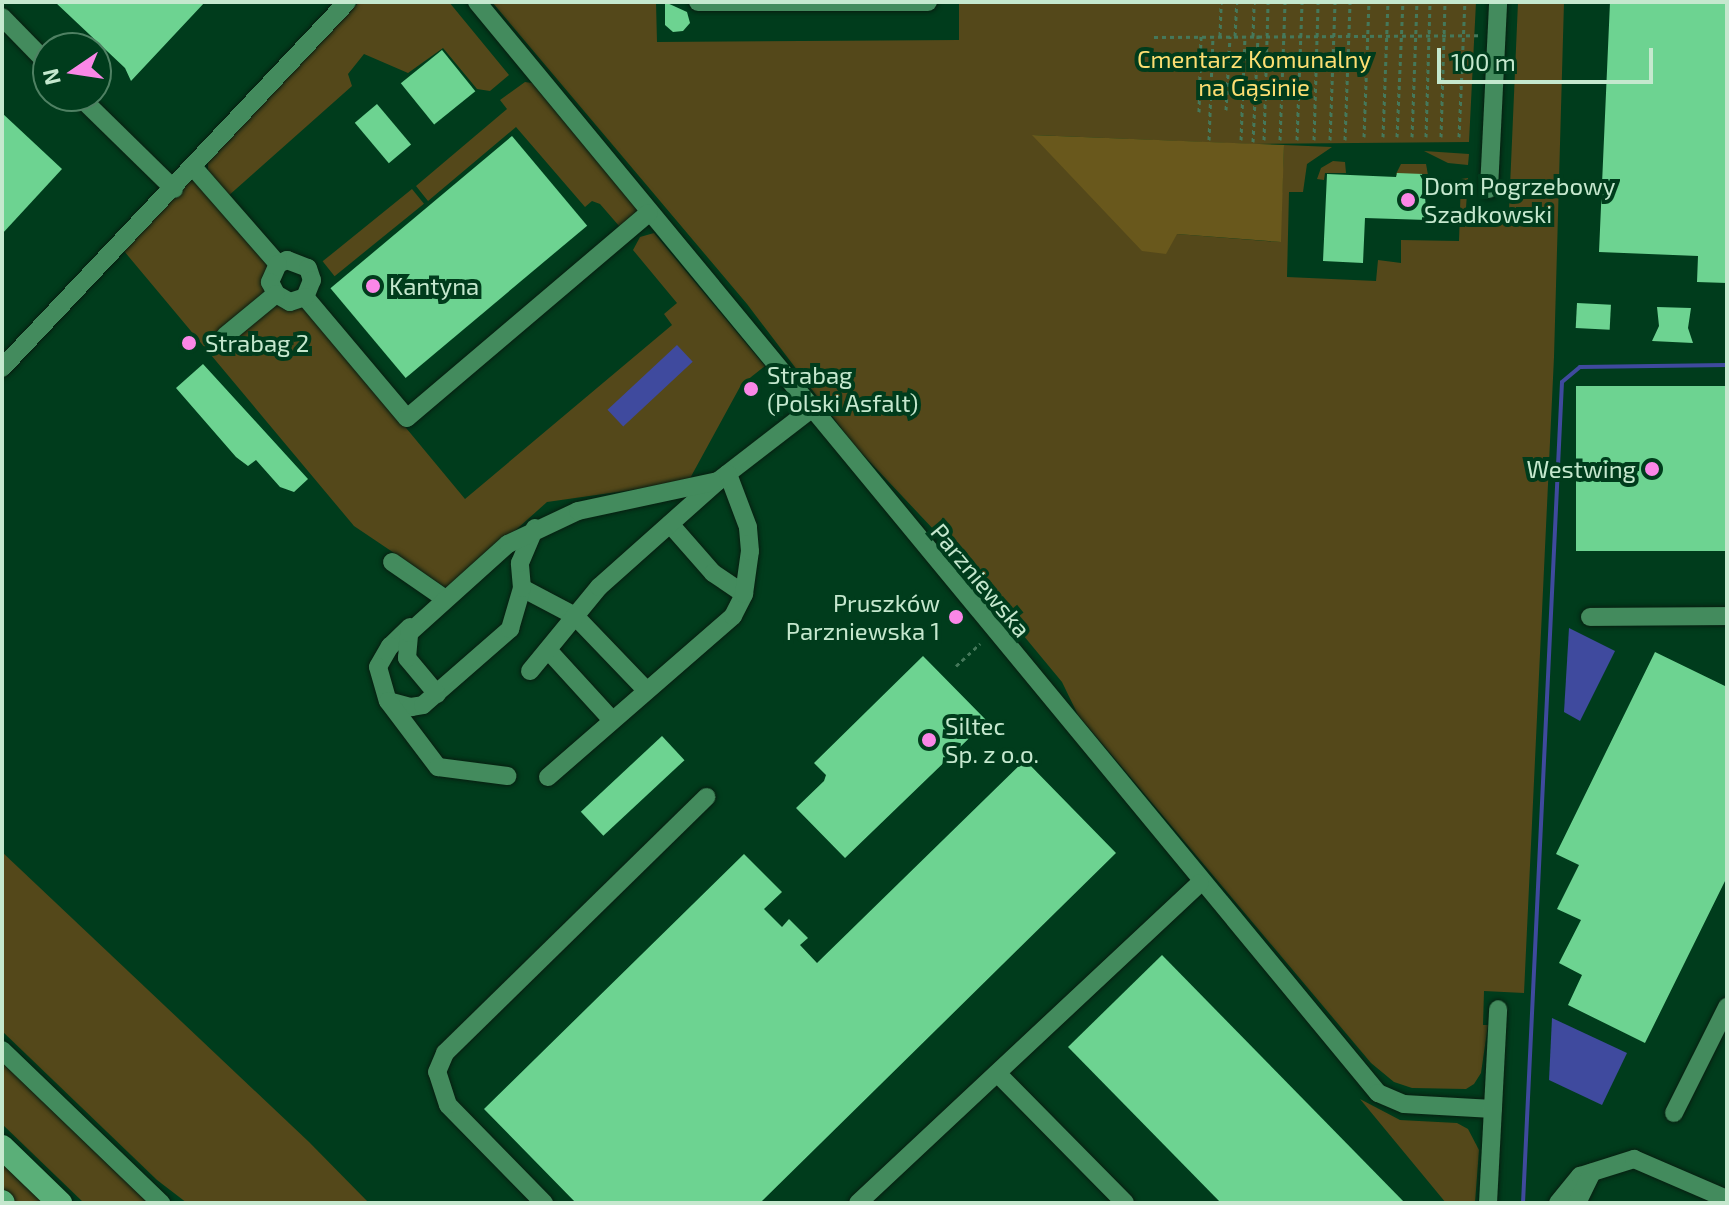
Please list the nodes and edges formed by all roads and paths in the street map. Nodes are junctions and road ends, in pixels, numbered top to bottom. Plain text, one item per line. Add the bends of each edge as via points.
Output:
1 (347, 2) edge
2 (477, 2) edge
3 (698, 2) edge
4 (928, 2) edge
5 (1221, 2) edge
6 (1237, 2) edge
7 (1254, 2) edge
8 (1268, 2) edge
9 (1285, 2) edge
10 (1302, 2) edge
11 (1318, 2) edge
12 (1335, 2) edge
13 (1350, 2) edge
14 (1369, 2) edge
15 (1388, 2) edge
16 (1403, 2) edge
17 (1417, 2) edge
18 (1430, 2) edge
19 (1445, 2) edge
20 (1465, 2) edge
21 (1498, 2) edge
22 (2, 17) edge
23 (1267, 35) junction
24 (1284, 35) junction
25 (1484, 35) dead end
26 (1201, 36) junction
27 (1213, 36) junction
28 (1220, 36) junction
29 (1230, 36) junction
30 (1235, 36) junction
31 (1245, 36) junction
32 (1255, 36) junction
33 (1300, 36) junction
34 (1317, 36) junction
35 (1333, 36) junction
36 (1348, 36) junction
37 (1368, 36) junction
38 (1386, 36) junction
39 (1402, 36) junction
40 (1416, 36) junction
41 (1429, 36) junction
42 (1444, 36) junction
43 (1463, 36) junction
44 (1154, 37) dead end
45 (32, 48) edge
46 (1226, 110) dead end
47 (95, 112) edge
48 (1199, 112) dead end
49 (1364, 137) dead end
50 (1383, 137) dead end
51 (1397, 137) dead end
52 (1412, 137) dead end
53 (1426, 137) dead end
54 (1441, 137) dead end
55 (1459, 137) dead end
56 (1209, 140) dead end
57 (1241, 140) dead end
58 (1264, 140) dead end
59 (1280, 140) dead end
60 (1297, 140) dead end
61 (1314, 140) dead end
62 (1330, 140) dead end
63 (1345, 140) dead end
64 (1253, 142) dead end
65 (194, 168) junction
66 (174, 189) junction
67 (1489, 189) dead end
68 (652, 217) junction
69 (623, 247) dead end
70 (278, 264) junction
71 (276, 294) junction
72 (305, 297) junction
73 (225, 336) dead end
74 (2, 368) edge
75 (810, 410) junction
76 (723, 478) junction
77 (670, 524) junction
78 (535, 527) junction
79 (392, 562) dead end
80 (522, 588) junction
81 (744, 594) junction
82 (444, 598) junction
83 (575, 616) junction
84 (1727, 616) edge
85 (1590, 617) dead end
86 (419, 620) junction
87 (980, 644) dead end
88 (548, 650) junction
89 (956, 666) dead end
90 (530, 671) dead end
91 (646, 690) junction
92 (437, 694) junction
93 (388, 701) junction
94 (612, 720) junction
95 (507, 776) dead end
96 (548, 777) dead end
97 (706, 797) dead end
98 (1200, 883) junction
99 (1727, 1007) edge
100 (1498, 1009) dead end
101 (2, 1050) edge
102 (998, 1074) junction
103 (1493, 1109) junction
104 (1674, 1113) dead end
105 (2, 1147) edge
106 (1594, 1169) junction
107 (1727, 1199) edge
108 (60, 1203) edge
109 (161, 1203) edge
110 (544, 1203) edge
111 (858, 1203) edge
112 (1125, 1203) edge
113 (1488, 1203) edge
114 (1558, 1203) edge
115 (1577, 1203) edge

1 - 65 street
2 - 68 street, Parzniewska
3 - 4 street
5 - 28 path
6 - 30 path
7 - 32 path
8 - 23 path
9 - 24 path
10 - 33 path
11 - 34 path
12 - 35 path
13 - 36 path
14 - 37 path
15 - 38 path
16 - 39 path
17 - 40 path
18 - 41 path
19 - 42 path
20 - 43 path
21 - 67 street
22 - 45 street
23 - 24 path
23 - 32 path
23 - 58 path
24 - 33 path
24 - 59 path
25 - 43 path
26 - 27 path
26 - 44 path
26 - 48 path
27 - 28 path
27 - 56 path
28 - 29 path
29 - 30 path
29 - 46 path
30 - 31 path
31 - 32 path
31 - 57 path
32 - 64 path
33 - 34 path
33 - 60 path
34 - 35 path
34 - 61 path
35 - 36 path
35 - 62 path
36 - 37 path
36 - 63 path
37 - 38 path
37 - 49 path
38 - 39 path
38 - 50 path
39 - 40 path
39 - 51 path
40 - 41 path
40 - 52 path
41 - 42 path
41 - 53 path
42 - 43 path
42 - 54 path
43 - 55 path
47 - 66 street
65 - 66 street
65 - 70 street
66 - 74 street
68 - 69 street
68 - 72 street via 407,418
68 - 75 street, Parzniewska
70 - 71 street via 270,282
70 - 72 street via 287,260 308,268 312,280
71 - 72 street via 290,302
71 - 73 street
75 - 76 street
75 - 98 street, Parzniewska
76 - 77 street
76 - 78 street via 610,502
76 - 81 street via 748,527
77 - 81 street via 713,573
77 - 83 street via 599,587
78 - 80 street via 520,563
78 - 82 street
79 - 82 street
80 - 83 street
80 - 92 street via 510,629
81 - 91 street via 733,616
82 - 86 street
83 - 88 street
83 - 91 street
84 - 85 street
86 - 92 street via 409,633 407,658
86 - 93 street via 383,656 380,684
87 - 89 path
88 - 90 street
88 - 94 street
91 - 94 street
92 - 93 street via 411,707
93 - 95 street via 438,767
94 - 96 street
97 - 110 street via 445,1053 437,1072 448,1105
98 - 102 street
98 - 103 street, Parzniewska via 1378,1093 1404,1104
99 - 104 street
100 - 103 street
101 - 109 street
102 - 111 street
102 - 112 street
103 - 113 street
105 - 108 highway
106 - 107 street via 1645,1160
106 - 114 street via 1572,1182
106 - 115 street

